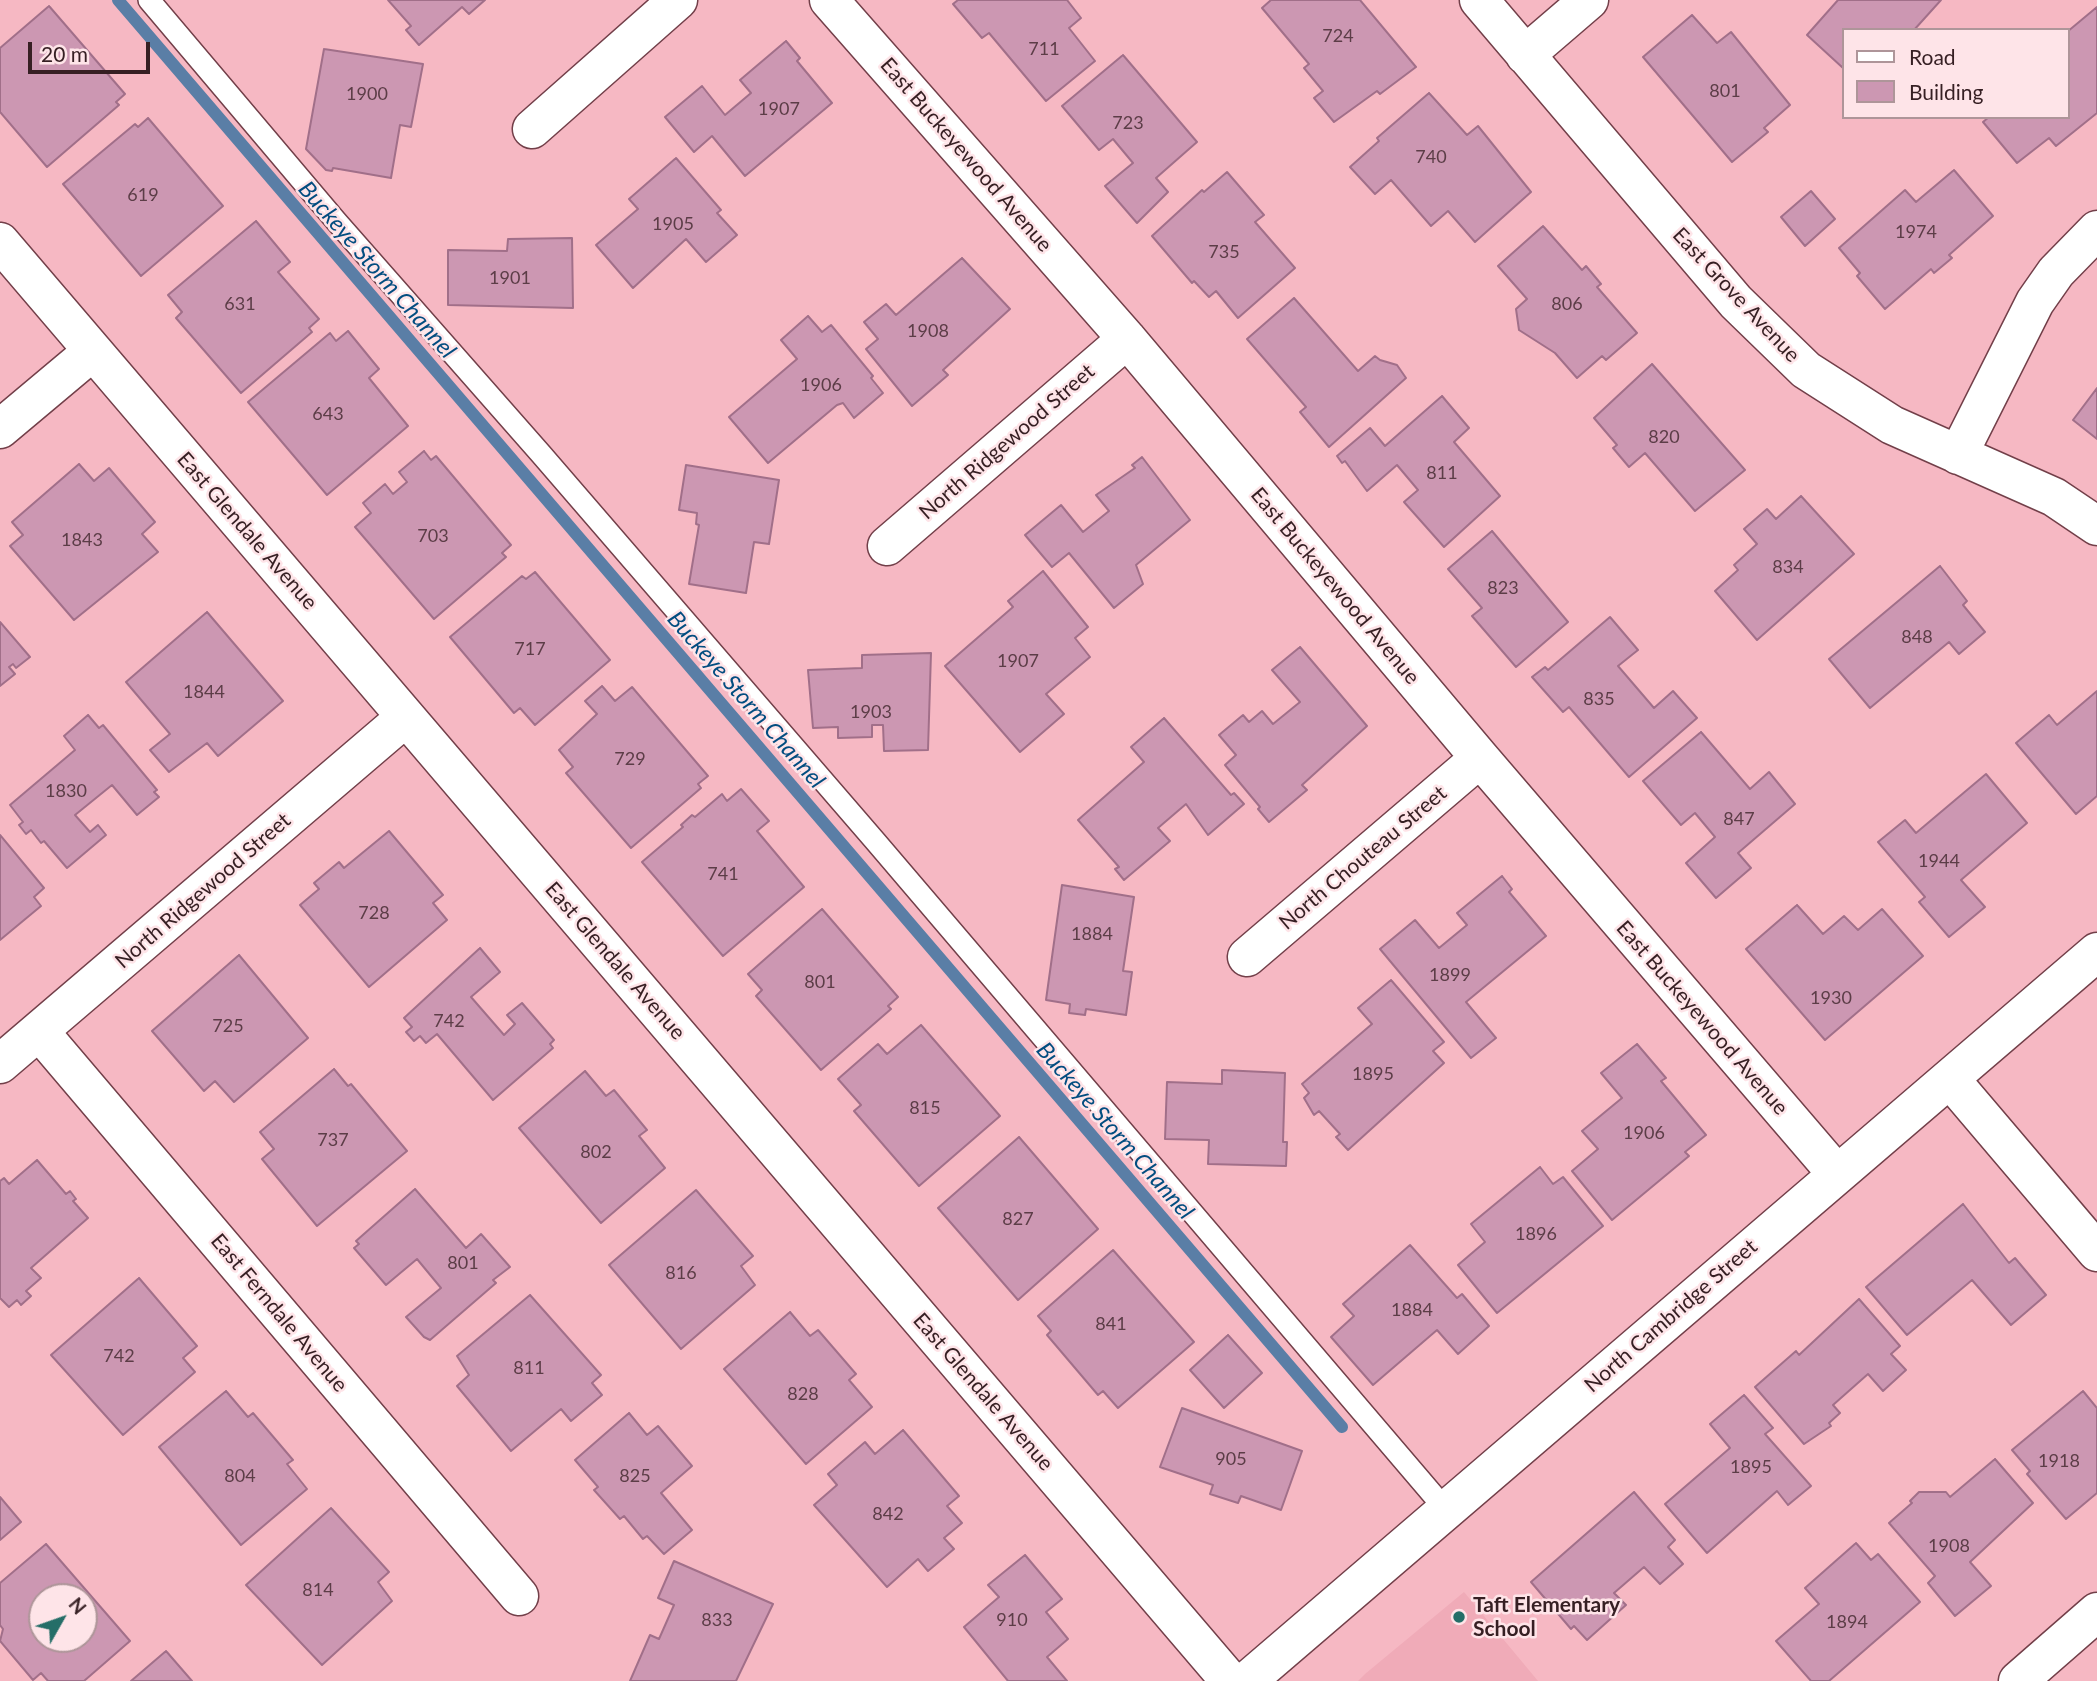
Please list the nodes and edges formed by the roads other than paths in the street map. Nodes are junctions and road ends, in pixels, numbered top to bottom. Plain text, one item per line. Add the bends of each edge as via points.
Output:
1 (149, 0) edge
2 (678, 0) edge
3 (830, 0) edge
4 (1479, 0) edge
5 (1589, 0) edge
6 (1525, 55) junction
7 (532, 129) dead end
8 (2097, 230) edge
9 (0, 242) edge
10 (1126, 339) junction
11 (93, 351) junction
12 (0, 429) edge
13 (1958, 455) junction
14 (2097, 526) edge
15 (887, 546) dead end
16 (406, 717) junction
17 (1480, 758) junction
18 (2097, 952) edge
19 (1247, 957) dead end
20 (40, 1031) junction
21 (0, 1064) edge
22 (1950, 1079) junction
23 (1837, 1174) junction
24 (2097, 1252) edge
25 (1446, 1510) junction
26 (519, 1596) dead end
27 (2097, 1612) edge
28 (1230, 1681) edge
29 (1247, 1681) edge
30 (2018, 1681) edge

1 - 25 lane
2 - 7 street
3 - 10 street, East Buckeyewood Avenue
4 - 6 street, East Grove Avenue
5 - 6 street
6 - 13 street, East Grove Avenue via 1736,302 1806,370 1892,425
8 - 13 street via 2063,264 2035,302
9 - 11 street, East Glendale Avenue
10 - 15 street, North Ridgewood Street
10 - 17 street, East Buckeyewood Avenue
11 - 12 street
11 - 16 street, East Glendale Avenue
13 - 14 street, East Grove Avenue via 2054,498
16 - 20 street, North Ridgewood Street
16 - 28 street, East Glendale Avenue
17 - 19 street, North Chouteau Street
17 - 23 street, East Buckeyewood Avenue
18 - 22 street, North Cambridge Street
20 - 21 street, North Ridgewood Street
20 - 26 street, East Ferndale Avenue
22 - 23 street, North Cambridge Street
22 - 24 street
23 - 25 street, North Cambridge Street
25 - 29 street, North Cambridge Street
27 - 30 street

